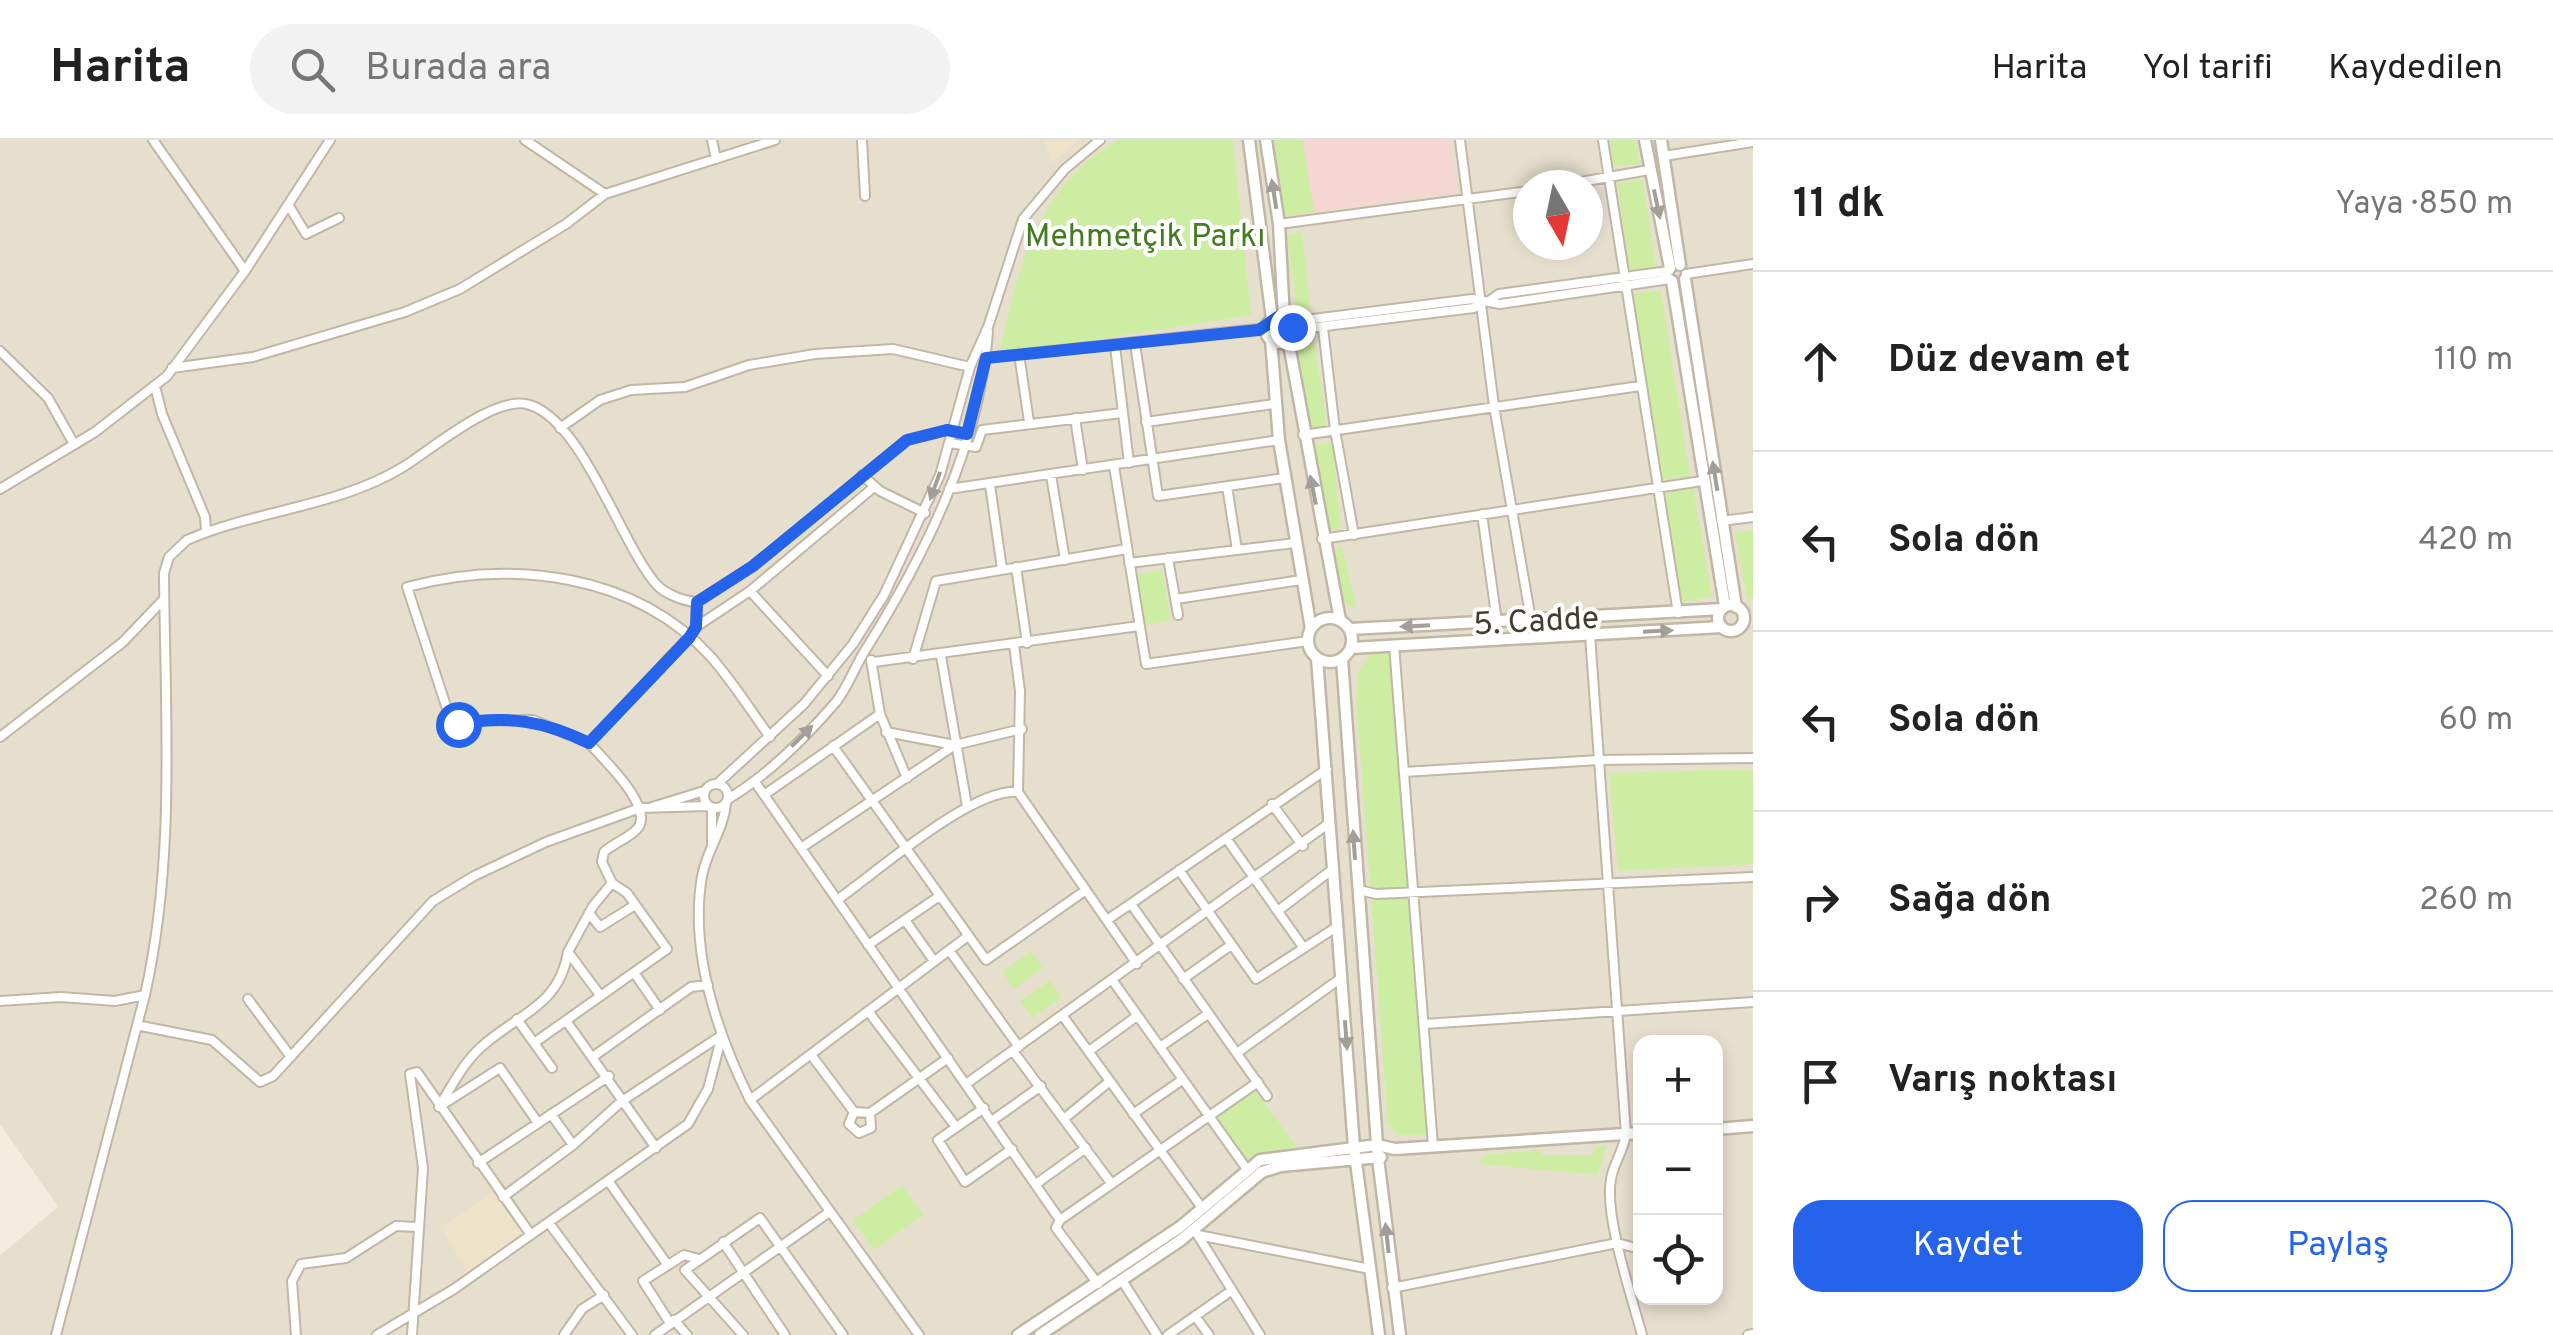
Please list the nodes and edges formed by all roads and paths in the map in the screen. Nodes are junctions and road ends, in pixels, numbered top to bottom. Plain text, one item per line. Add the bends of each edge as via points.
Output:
1 (153, 140) edge
2 (330, 140) edge
3 (525, 140) edge
4 (712, 140) edge
5 (775, 140) edge
6 (862, 140) edge
7 (1100, 140) edge
8 (1249, 140) edge
9 (1266, 140) edge
10 (1460, 140) edge
11 (1602, 140) edge
12 (1645, 140) edge
13 (1661, 140) edge
14 (1753, 142) edge
15 (1664, 156) junction
16 (716, 159) junction
17 (1649, 170) junction
18 (1609, 177) junction
19 (1603, 178) edge
20 (605, 194) junction
21 (1513, 194) edge
22 (865, 196) dead end
23 (1471, 201) junction
24 (288, 206) junction
25 (340, 218) dead end
26 (1279, 224) junction
27 (1753, 264) edge
28 (245, 271) junction
29 (1676, 274) junction
30 (1628, 280) junction
31 (1485, 301) junction
32 (1282, 326) junction
33 (988, 328) junction
34 (1323, 328) junction
35 (1271, 340) junction
36 (1135, 344) junction
37 (1115, 346) junction
38 (0, 352) edge
39 (1019, 354) junction
40 (986, 358) junction
41 (970, 367) junction
42 (172, 368) junction
43 (155, 386) junction
44 (1640, 386) junction
45 (1274, 404) junction
46 (1494, 406) junction
47 (1122, 413) junction
48 (1075, 418) junction
49 (1028, 422) junction
50 (1146, 422) junction
51 (560, 428) junction
52 (952, 430) junction
53 (1334, 430) junction
54 (967, 434) junction
55 (1302, 435) junction
56 (1278, 440) junction
57 (949, 443) junction
58 (74, 444) junction
59 (963, 448) junction
60 (1152, 459) junction
61 (1129, 463) junction
62 (1114, 466) junction
63 (1083, 470) junction
64 (862, 475) junction
65 (1051, 475) junction
66 (1284, 478) junction
67 (1702, 481) junction
68 (990, 485) junction
69 (874, 486) junction
70 (1227, 486) junction
71 (1657, 486) junction
72 (949, 489) junction
73 (0, 490) edge
74 (1513, 510) junction
75 (925, 513) junction
76 (1482, 514) junction
77 (1753, 517) edge
78 (1722, 520) junction
79 (206, 532) junction
80 (1354, 535) junction
81 (1322, 540) junction
82 (1295, 544) junction
83 (1126, 549) junction
84 (1237, 550) junction
85 (1168, 558) junction
86 (1065, 560) junction
87 (1129, 564) junction
88 (1016, 566) junction
89 (1002, 569) junction
90 (1301, 580) junction
91 (750, 591) junction
92 (164, 598) junction
93 (1176, 600) junction
94 (697, 602) junction
95 (1731, 608) junction
96 (1753, 608) edge
97 (1678, 613) junction
98 (1178, 615) dead end
99 (1340, 620) junction
100 (1531, 620) junction
101 (1497, 622) junction
102 (1747, 625) edge
103 (1139, 626) junction
104 (696, 627) junction
105 (1311, 628) junction
106 (1722, 628) junction
107 (1350, 629) junction
108 (1590, 635) junction
109 (689, 638) junction
110 (1308, 642) junction
111 (1027, 643) junction
112 (1014, 645) junction
113 (1394, 645) junction
114 (1351, 648) junction
115 (863, 654) junction
116 (941, 656) junction
117 (1317, 658) junction
118 (1342, 658) junction
119 (913, 660) junction
120 (874, 662) junction
121 (828, 676) junction
122 (880, 714) junction
123 (1022, 729) junction
124 (886, 732) junction
125 (0, 737) edge
126 (770, 737) junction
127 (589, 743) junction
128 (955, 745) junction
129 (833, 746) junction
130 (1753, 758) edge
131 (1599, 760) junction
132 (1327, 768) junction
133 (1404, 772) junction
134 (907, 778) junction
135 (756, 782) junction
136 (717, 784) junction
137 (704, 791) junction
138 (1018, 792) junction
139 (764, 795) junction
140 (728, 801) junction
141 (873, 801) junction
142 (1272, 804) junction
143 (967, 806) junction
144 (710, 807) junction
145 (645, 808) junction
146 (1328, 824) junction
147 (1226, 838) junction
148 (712, 844) junction
149 (1304, 846) junction
150 (801, 848) junction
151 (906, 851) junction
152 (1179, 870) junction
153 (1333, 870) junction
154 (1753, 877) edge
155 (1256, 878) junction
156 (612, 884) junction
157 (1606, 884) junction
158 (1358, 889) junction
159 (1086, 890) junction
160 (1413, 892) junction
161 (938, 897) junction
162 (837, 900) junction
163 (636, 904) junction
164 (1131, 904) junction
165 (1279, 910) junction
166 (1207, 912) junction
167 (589, 913) junction
168 (905, 920) junction
169 (1107, 920) junction
170 (1338, 926) junction
171 (968, 936) junction
172 (868, 945) junction
173 (1232, 945) junction
174 (1303, 947) junction
175 (1162, 948) junction
176 (949, 950) junction
177 (568, 952) junction
178 (934, 961) junction
179 (1137, 964) junction
180 (635, 974) junction
181 (1341, 978) junction
182 (1183, 979) junction
183 (1112, 981) junction
184 (708, 985) junction
185 (898, 987) junction
186 (145, 995) junction
187 (600, 995) junction
188 (248, 999) dead end
189 (0, 1001) edge
190 (1753, 1002) edge
191 (660, 1010) junction
192 (1616, 1010) junction
193 (868, 1011) junction
194 (1062, 1014) junction
195 (1208, 1014) junction
196 (1137, 1016) junction
197 (517, 1018) junction
198 (567, 1022) junction
199 (1424, 1024) junction
200 (140, 1026) junction
201 (722, 1035) junction
202 (534, 1043) junction
203 (1160, 1047) junction
204 (1016, 1049) junction
205 (1088, 1051) junction
206 (1237, 1053) junction
207 (594, 1056) junction
208 (812, 1056) junction
209 (291, 1057) junction
210 (948, 1058) junction
211 (552, 1068) dead end
212 (609, 1076) junction
213 (918, 1078) junction
214 (1182, 1080) junction
215 (1110, 1081) junction
216 (1258, 1082) junction
217 (966, 1084) junction
218 (1040, 1086) junction
219 (1267, 1096) dead end
220 (750, 1100) junction
221 (622, 1101) junction
222 (440, 1107) junction
223 (984, 1108) junction
224 (854, 1112) junction
225 (870, 1113) junction
226 (552, 1114) junction
227 (1133, 1114) junction
228 (1207, 1117) junction
229 (1065, 1118) junction
230 (992, 1120) junction
231 (538, 1123) junction
232 (1753, 1126) edge
233 (956, 1127) junction
234 (1723, 1128) edge
235 (1626, 1134) junction
236 (1633, 1134) edge
237 (573, 1145) junction
238 (1377, 1145) junction
239 (1433, 1146) junction
240 (1354, 1147) junction
241 (656, 1148) junction
242 (1086, 1148) junction
243 (1012, 1149) junction
244 (1394, 1149) junction
245 (1158, 1150) junction
246 (1378, 1159) junction
247 (1356, 1161) junction
248 (478, 1163) junction
249 (1246, 1168) junction
250 (610, 1182) junction
251 (1036, 1184) junction
252 (1111, 1184) junction
253 (503, 1197) junction
254 (1202, 1208) junction
255 (828, 1213) junction
256 (1060, 1220) junction
257 (550, 1224) junction
258 (418, 1227) junction
259 (1196, 1233) junction
260 (531, 1235) junction
261 (724, 1242) junction
262 (1618, 1243) junction
263 (1633, 1247) edge
264 (782, 1249) junction
265 (699, 1260) junction
266 (667, 1264) junction
267 (1370, 1269) junction
268 (746, 1274) junction
269 (1123, 1282) junction
270 (1098, 1284) junction
271 (1392, 1288) junction
272 (1231, 1291) junction
273 (604, 1295) junction
274 (710, 1296) junction
275 (414, 1310) junction
276 (1195, 1316) junction
277 (574, 1322) junction
278 (672, 1322) junction
279 (1054, 1332) edge
280 (56, 1335) edge
281 (296, 1335) edge
282 (377, 1335) edge
283 (412, 1335) edge
284 (564, 1335) edge
285 (582, 1335) edge
286 (632, 1335) edge
287 (655, 1335) edge
288 (686, 1335) edge
289 (743, 1335) edge
290 (785, 1335) edge
291 (842, 1335) edge
292 (919, 1335) edge
293 (1018, 1335) edge
294 (1040, 1335) edge
295 (1157, 1335) edge
296 (1168, 1335) edge
297 (1209, 1335) edge
298 (1260, 1335) edge
299 (1379, 1335) edge
300 (1400, 1335) edge
301 (1642, 1335) edge

1 - 28 street
2 - 24 street
3 - 20 street
4 - 16 street
5 - 16 street
6 - 22 street
7 - 33 street via 1064,169 1023,219
8 - 32 street
26 -> 9 street
10 - 23 street
11 - 18 street
12 - 17 street
13 - 15 street
14 - 15 street
15 - 29 street
16 - 20 street
17 - 18 street
17 -> 29 street
18 - 19 street
18 - 30 street
20 - 42 street via 460,289 406,312 253,357
21 - 23 street
23 - 26 street
23 - 31 street
24 - 25 street via 306,234
24 - 28 street
26 - 32 street
27 - 29 street
28 - 42 street
29 - 30 street
29 - 67 street
78 -> 29 street
30 - 31 street
30 - 44 street
31 - 32 street
31 - 34 street via 1474,308
31 - 46 street
32 - 34 street
32 - 35 street
32 - 35 street
32 - 36 street
32 - 55 street
33 - 40 street
33 - 41 street
34 - 53 street
35 - 45 street
36 - 37 street
36 - 50 street
37 - 39 street
37 - 47 street
38 - 58 street via 48,398
39 - 40 street
39 - 49 street
40 - 54 street
41 - 51 street via 893,349 815,354 685,387 631,390 600,400
41 - 52 street
42 - 43 street
43 - 58 street
43 - 79 street
44 - 46 street
44 - 71 street
45 - 50 street
45 - 56 street
46 - 53 street
46 - 74 street
47 - 48 street
47 - 61 street
48 - 49 street
48 - 63 street
49 - 59 street via 982,430 976,447
50 - 60 street
51 - 79 street via 531,404 500,408 358,488
51 - 94 street via 656,584
52 - 54 street
52 - 57 street
52 - 64 street via 907,440
53 - 55 street
53 - 80 street
54 - 59 street
81 -> 55 street
56 - 60 street
56 - 66 street
57 - 59 street
57 -> 75 street
58 - 73 street
59 - 72 street
60 - 61 street
60 - 70 street via 1158,496
61 - 62 street
62 - 63 street
62 - 83 street
63 - 65 street
64 - 69 street
64 - 94 street via 753,566
65 - 68 street
65 - 86 street
66 - 70 street
66 - 82 street
67 - 71 street
67 - 95 street
68 - 72 street
68 - 89 street
69 - 75 street
69 - 91 street
70 - 84 street
71 - 74 street
71 - 97 street
72 - 115 street
74 - 76 street
74 - 100 street
75 - 121 street via 884,596
76 - 80 street
76 - 101 street
77 - 78 street
78 - 95 street
79 - 92 street via 169,557
80 - 81 street
81 - 99 street
82 - 84 street
82 - 90 street
83 - 86 street
83 - 87 street
84 - 85 street
85 - 87 street
85 - 93 street
86 - 88 street
87 - 103 street
88 - 89 street
88 - 111 street
89 - 119 street via 936,581
90 - 93 street
90 - 105 street
91 - 104 street
91 - 121 street
92 - 125 street via 123,642
92 - 186 street via 168,777 160,904
93 - 98 street
94 - 104 street
95 - 96 street, 5. Cadde
95 - 97 street, 5. Cadde
95 - 102 street
95 - 106 street via 1718,618
97 - 100 street, 5. Cadde
99 - 105 street via 1327,618
99 - 107 street
100 - 101 street, 5. Cadde
101 -> 107 street, 5. Cadde
102 - 106 street, 5. Cadde
103 - 110 street via 1146,664
103 - 111 street
104 - 109 street
105 - 110 street
108 -> 106 street, 5. Cadde
107 - 114 street
108 - 113 street, 5. Cadde
108 - 131 street
109 - 126 street
109 - 127 street
109 - 127 street via 614,594 552,576 474,574 407,587 451,720 533,720
110 - 117 street
111 - 112 street
112 - 116 street
112 - 123 street
113 - 114 street, 5. Cadde
113 - 133 street
114 - 118 street
115 - 120 street
135 -> 115 street via 838,700
116 - 119 street
116 - 128 street
117 - 118 street
117 - 132 street
158 -> 118 street
119 - 120 street
120 - 122 street
121 - 126 street
122 - 124 street
122 - 129 street
123 - 128 street
123 - 138 street
124 - 128 street
124 - 134 street
126 - 136 street
127 - 145 street
128 - 134 street
128 - 143 street
129 - 139 street
129 - 141 street
130 - 131 street
131 - 133 street
131 - 157 street
132 - 142 street
132 - 146 street
133 - 160 street
134 - 141 street
135 - 139 street
135 - 140 street
136 - 137 street
136 - 140 street via 728,790
137 - 144 street
137 - 145 street
138 - 143 street via 995,793
138 - 159 street
139 - 150 street
140 - 144 street
140 - 148 street
141 - 150 street
141 - 151 street
142 - 147 street
142 - 149 street
143 - 151 street
144 - 145 street
144 - 148 street
145 - 156 street via 638,828 602,857
145 - 209 street via 546,842 433,901
146 - 149 street
146 - 153 street
147 - 152 street
147 - 155 street
148 - 184 street via 699,913
149 - 155 street
150 - 162 street
151 - 161 street
151 - 162 street
152 - 164 street
152 - 166 street
153 - 165 street
153 - 170 street
154 - 157 street
155 - 165 street
155 - 166 street
156 - 163 street
156 - 167 street
157 - 160 street
157 - 192 street
158 - 160 street
158 - 238 street
159 - 169 street
159 - 171 street via 986,960
160 - 199 street
161 - 168 street
161 - 171 street
162 - 172 street
163 - 167 street via 600,927
163 - 180 street via 667,949
164 - 169 street
164 - 175 street
165 - 174 street
166 - 173 street
166 - 175 street
167 - 177 street
168 - 172 street
168 - 178 street
169 - 179 street
170 - 174 street
170 - 181 street
171 - 176 street
172 - 185 street
173 - 174 street via 1256,979
173 - 182 street
175 - 179 street
175 - 182 street
176 - 178 street
176 - 204 street
177 - 187 street
177 - 197 street via 556,991
178 - 185 street
179 - 183 street
180 - 187 street
180 - 191 street
181 - 206 street
181 -> 240 street
182 - 195 street
183 - 194 street
183 - 196 street
184 - 191 street via 691,988
184 - 201 street
185 - 193 street
185 - 210 street
186 - 189 street
186 - 200 street
187 - 198 street
188 - 209 street
190 - 192 street
191 - 207 street
192 - 199 street
192 - 235 street
193 - 208 street
193 - 213 street
194 - 204 street
194 - 205 street
195 - 203 street
195 - 206 street
196 - 203 street
196 - 205 street
197 - 202 street
197 - 222 street via 464,1065
198 - 202 street
198 - 207 street
199 - 239 street
200 - 209 street via 212,1040 260,1082
200 - 280 street
201 - 220 street
201 - 221 street
201 - 241 street via 699,1108
202 - 211 street
203 - 214 street
204 - 217 street
204 - 218 street
205 - 215 street
206 - 216 street
207 - 212 street
208 - 220 street
208 - 224 street
210 - 213 street
210 - 217 street
212 - 221 street
212 - 226 street
213 - 225 street
213 - 233 street
214 - 227 street
214 - 228 street
215 - 227 street
215 - 229 street
216 - 219 street
216 - 228 street
217 - 223 street
218 - 229 street
218 - 230 street
220 - 255 street
221 - 237 street
221 - 241 street
222 - 231 street via 500,1068
222 - 248 street
222 - 258 street via 417,1072 410,1074 424,1168
223 - 230 street
223 - 233 street
224 - 225 street
224 - 225 street via 849,1124 859,1134 872,1126
226 - 231 street
226 - 237 street
227 - 245 street
228 - 245 street
228 - 249 street
229 - 242 street
230 - 243 street
231 - 248 street
232 - 234 street
233 - 243 street via 938,1140 965,1182
235 - 236 street
235 - 239 street
235 - 262 street via 1611,1178
237 - 253 street
238 - 240 street
238 - 244 street
238 - 246 street
239 - 244 street
240 - 247 street
240 - 249 street via 1278,1155
241 - 250 street
242 - 251 street
242 - 252 street
243 - 251 street
244 - 246 street
245 - 252 street
245 - 254 street
246 - 247 street
271 -> 246 street
247 - 259 street via 1268,1169
247 - 267 street
248 - 253 street
249 - 254 street
250 - 257 street
250 - 266 street
251 - 256 street
252 - 256 street
253 - 260 street
254 - 270 street
255 - 264 street
255 - 292 street
256 - 270 street via 1056,1228
257 - 260 street
257 - 273 street
258 - 275 street
258 - 281 street via 396,1226 346,1258 301,1264 292,1281
259 - 267 street
259 - 269 street
259 - 272 street
260 - 275 street
261 - 264 street via 760,1218
261 - 265 street
261 - 268 street
262 - 263 street
262 - 271 street
262 - 301 street
264 - 268 street
264 - 291 street
265 - 266 street via 684,1255
265 - 274 street via 685,1270
266 - 278 street via 643,1280
267 - 299 street
268 - 274 street
268 - 290 street
269 - 279 street
269 - 295 street
270 - 293 street
271 - 300 street
272 - 276 street
272 - 298 street
273 - 277 street via 582,1308
273 - 286 street
274 - 278 street
274 - 289 street
275 - 282 street
275 - 283 street
276 - 296 street
276 - 297 street
277 - 284 street
277 - 285 street
278 - 287 street
278 - 288 street
279 - 294 street

